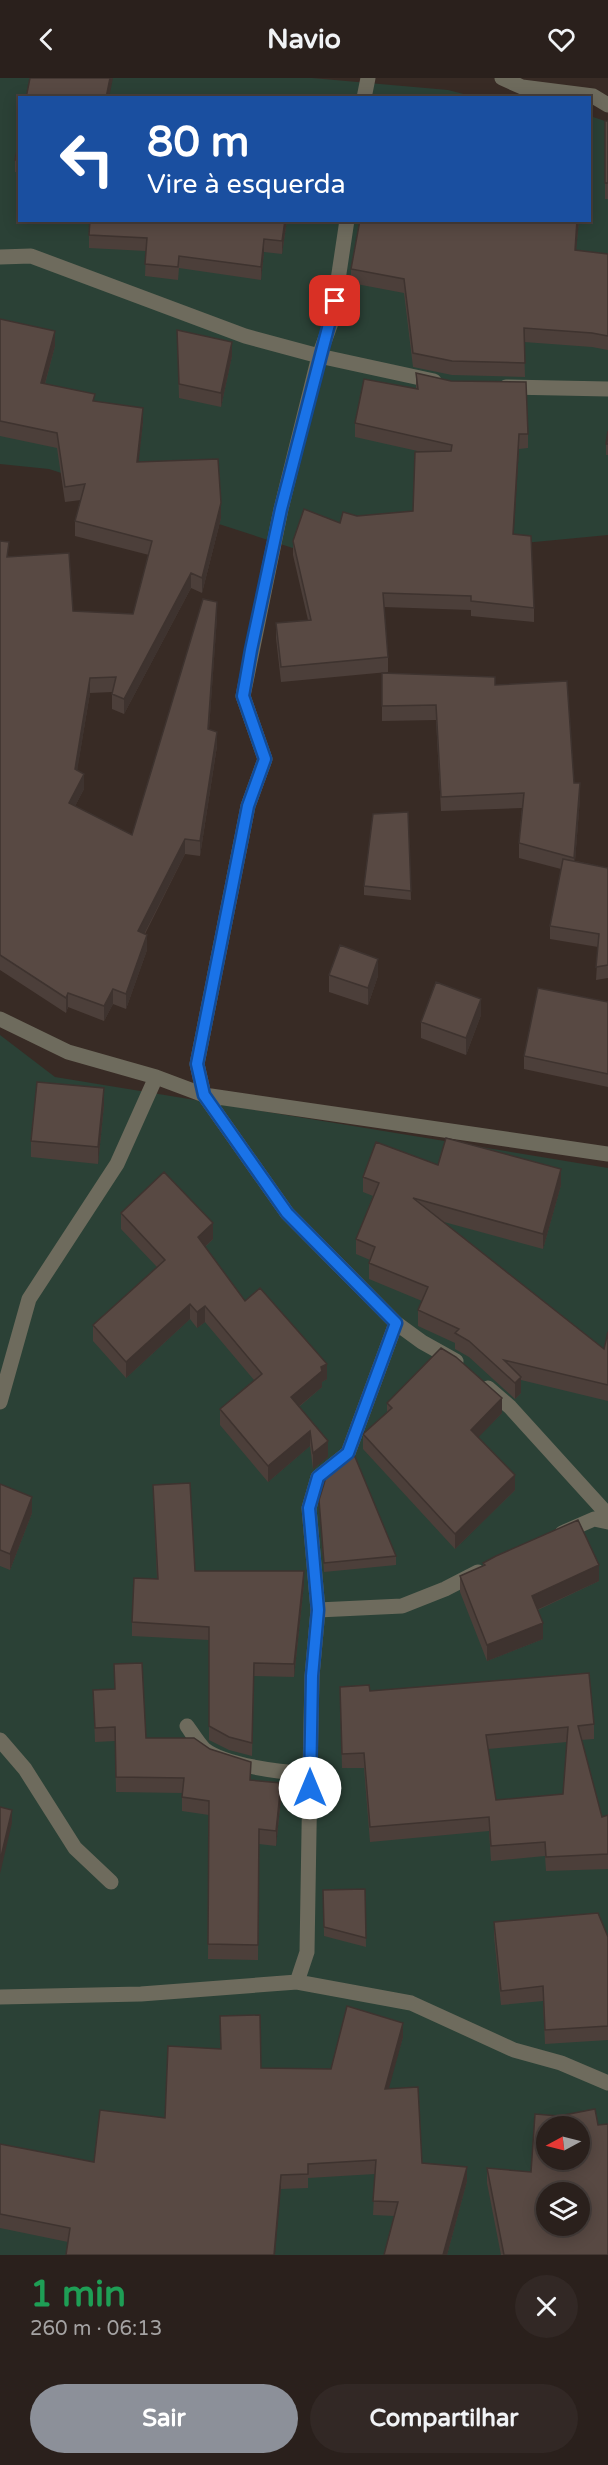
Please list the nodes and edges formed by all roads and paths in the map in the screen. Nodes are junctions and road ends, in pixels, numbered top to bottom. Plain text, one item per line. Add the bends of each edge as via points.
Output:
1 (368, 78) edge
2 (502, 78) edge
3 (364, 96) edge
4 (608, 105) edge
5 (347, 222) edge
6 (0, 257) edge
7 (319, 356) junction
8 (451, 385) edge
9 (495, 386) edge
10 (608, 389) edge
11 (0, 1019) edge
12 (156, 1077) junction
13 (204, 1095) junction
14 (608, 1154) edge
15 (396, 1323) junction
16 (0, 1402) edge
17 (608, 1515) edge
18 (608, 1522) edge
19 (546, 1539) edge
20 (492, 1564) edge
21 (318, 1610) junction
22 (186, 1726) dead end
23 (0, 1740) edge
24 (310, 1772) junction
25 (111, 1882) dead end
26 (297, 1982) junction
27 (0, 1997) edge
28 (606, 2080) edge

1 - 3 street
2 - 4 street via 522,87 593,96
5 - 7 street via 332,320
6 - 7 street via 31,256 245,336
7 - 8 street
7 - 13 street via 281,509 243,696 265,759 248,806 197,1064
9 - 10 street
11 - 12 street via 68,1052
12 - 13 street
12 - 16 street via 117,1164 29,1299
13 - 14 street
13 - 15 street via 287,1213
15 - 17 street via 474,1375 510,1407
15 - 21 street via 348,1453 318,1477 309,1508
18 - 19 street via 594,1519
20 - 21 street via 402,1606
21 - 24 street
22 - 24 street via 205,1749 237,1762 288,1773
23 - 25 street via 25,1769 75,1848
24 - 26 street via 307,1952
26 - 27 street via 141,1994
26 - 28 street via 411,2003 514,2050

